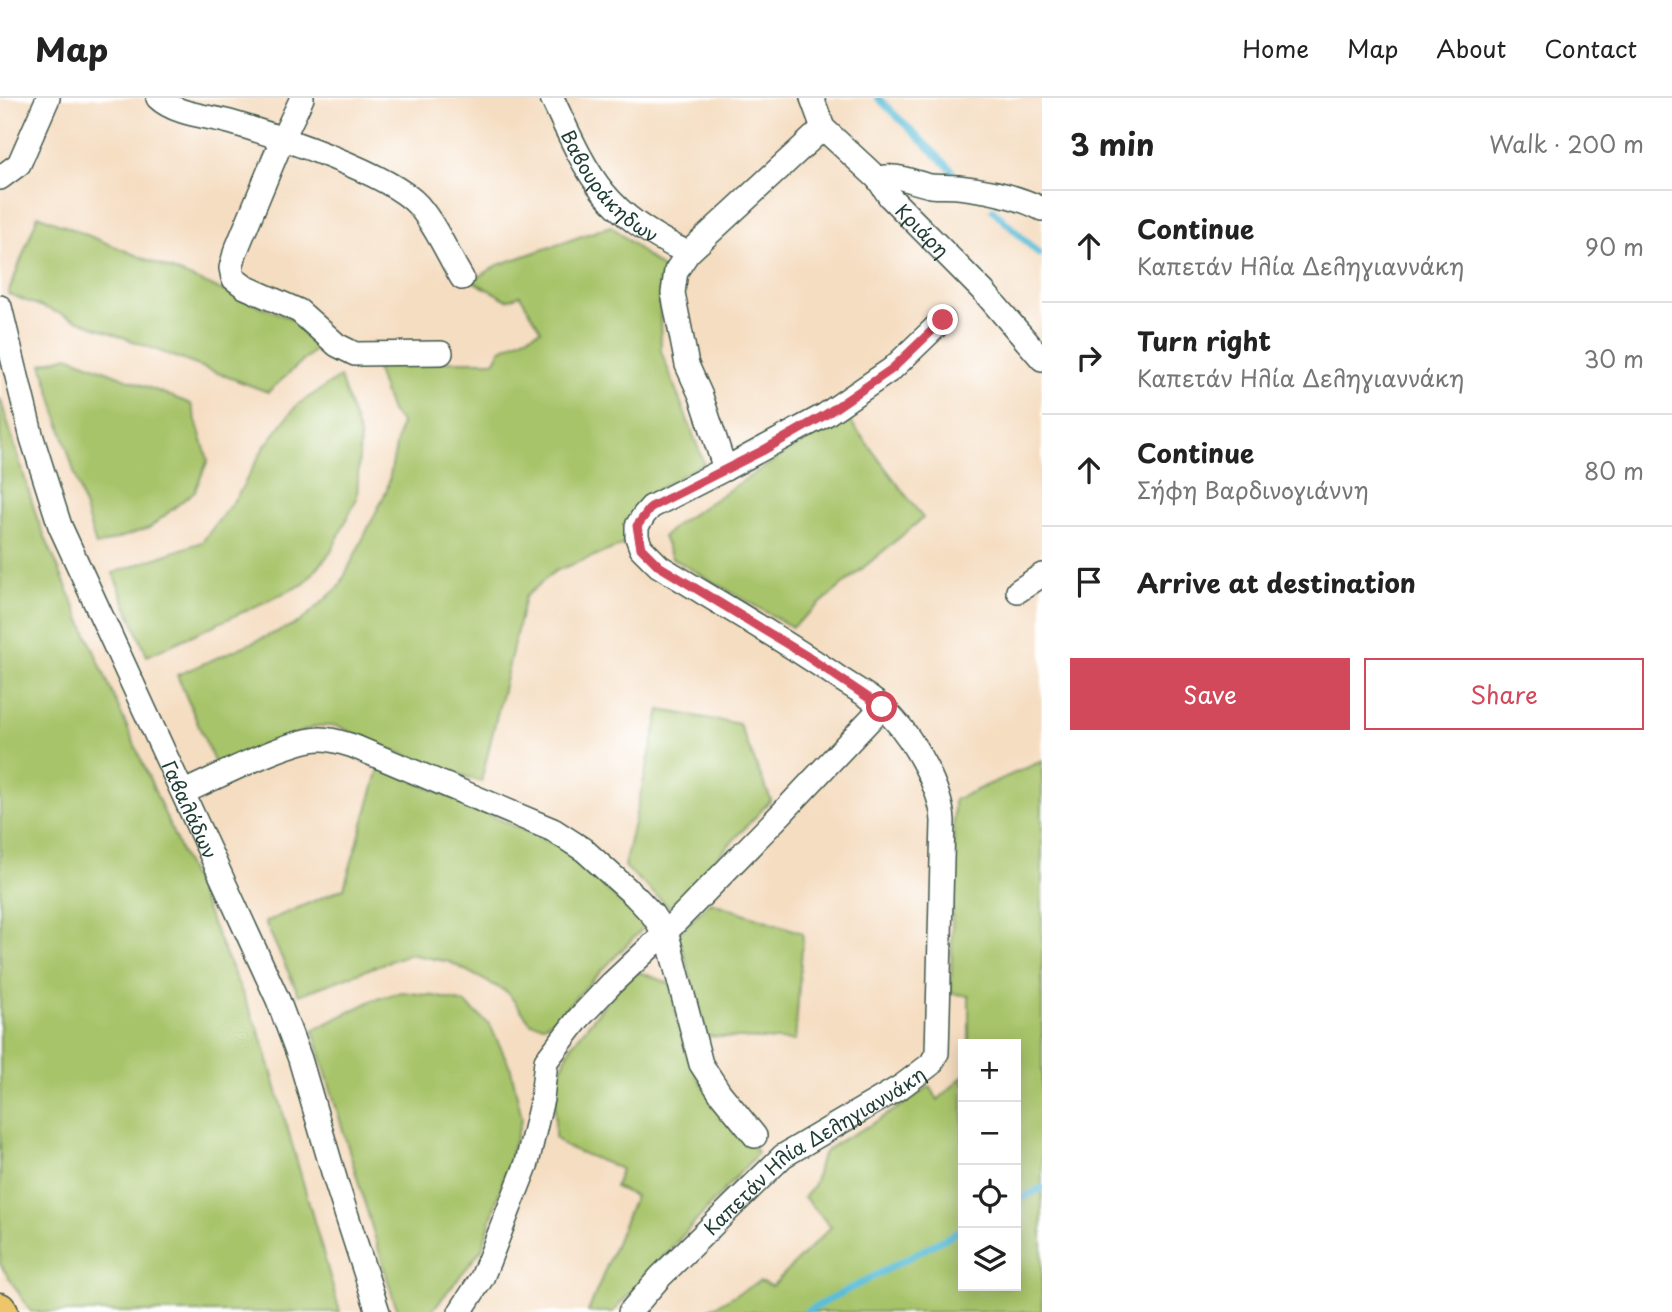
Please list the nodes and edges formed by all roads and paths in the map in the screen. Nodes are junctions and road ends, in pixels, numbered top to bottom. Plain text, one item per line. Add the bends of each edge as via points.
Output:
1 (48, 98) edge
2 (158, 98) edge
3 (302, 98) edge
4 (552, 98) edge
5 (812, 98) edge
6 (823, 128) junction
7 (282, 140) junction
8 (0, 178) edge
9 (878, 179) junction
10 (1042, 209) edge
11 (688, 253) junction
12 (462, 278) dead end
13 (0, 307) edge
14 (943, 320) dead end
15 (441, 353) dead end
16 (1042, 359) edge
17 (725, 469) junction
18 (1042, 575) edge
19 (1018, 591) dead end
20 (882, 707) junction
21 (184, 792) junction
22 (665, 933) junction
23 (755, 1136) dead end
24 (377, 1312) edge
25 (460, 1312) edge
26 (630, 1312) edge

1 - 8 street via 19,164
2 - 7 street via 167,105
3 - 7 street
4 - 11 street, Βαβουράκηδων via 602,193 644,230
5 - 6 street, Κριάρη
6 - 9 street, Κριάρη
6 - 11 street
7 - 12 street via 356,168 411,199
7 - 15 street via 234,253 233,278 299,311 337,345 355,354
9 - 10 street via 891,176 985,192
9 - 16 street, Κριάρη
11 - 17 street via 676,271 673,293 687,365
13 - 21 street, Γαβαλάδων via 32,438 60,526
14 - 17 street, Καπετάν Ηλία Δεληγιαννάκη via 892,369 825,415
17 - 20 street, Καπετάν Ηλία Δεληγιαννάκη via 651,507 637,526 641,548 659,566
18 - 19 street
20 - 22 street
20 - 26 street, Καπετάν Ηλία Δεληγιαννάκη via 906,734 942,808 937,1053 931,1064 902,1086 783,1156
21 - 22 street via 299,743 337,741 554,830 603,866
21 - 24 street, Γαβαλάδων via 288,1025
22 - 23 street via 701,1064
22 - 25 street via 587,1009 546,1061 527,1163 482,1278

